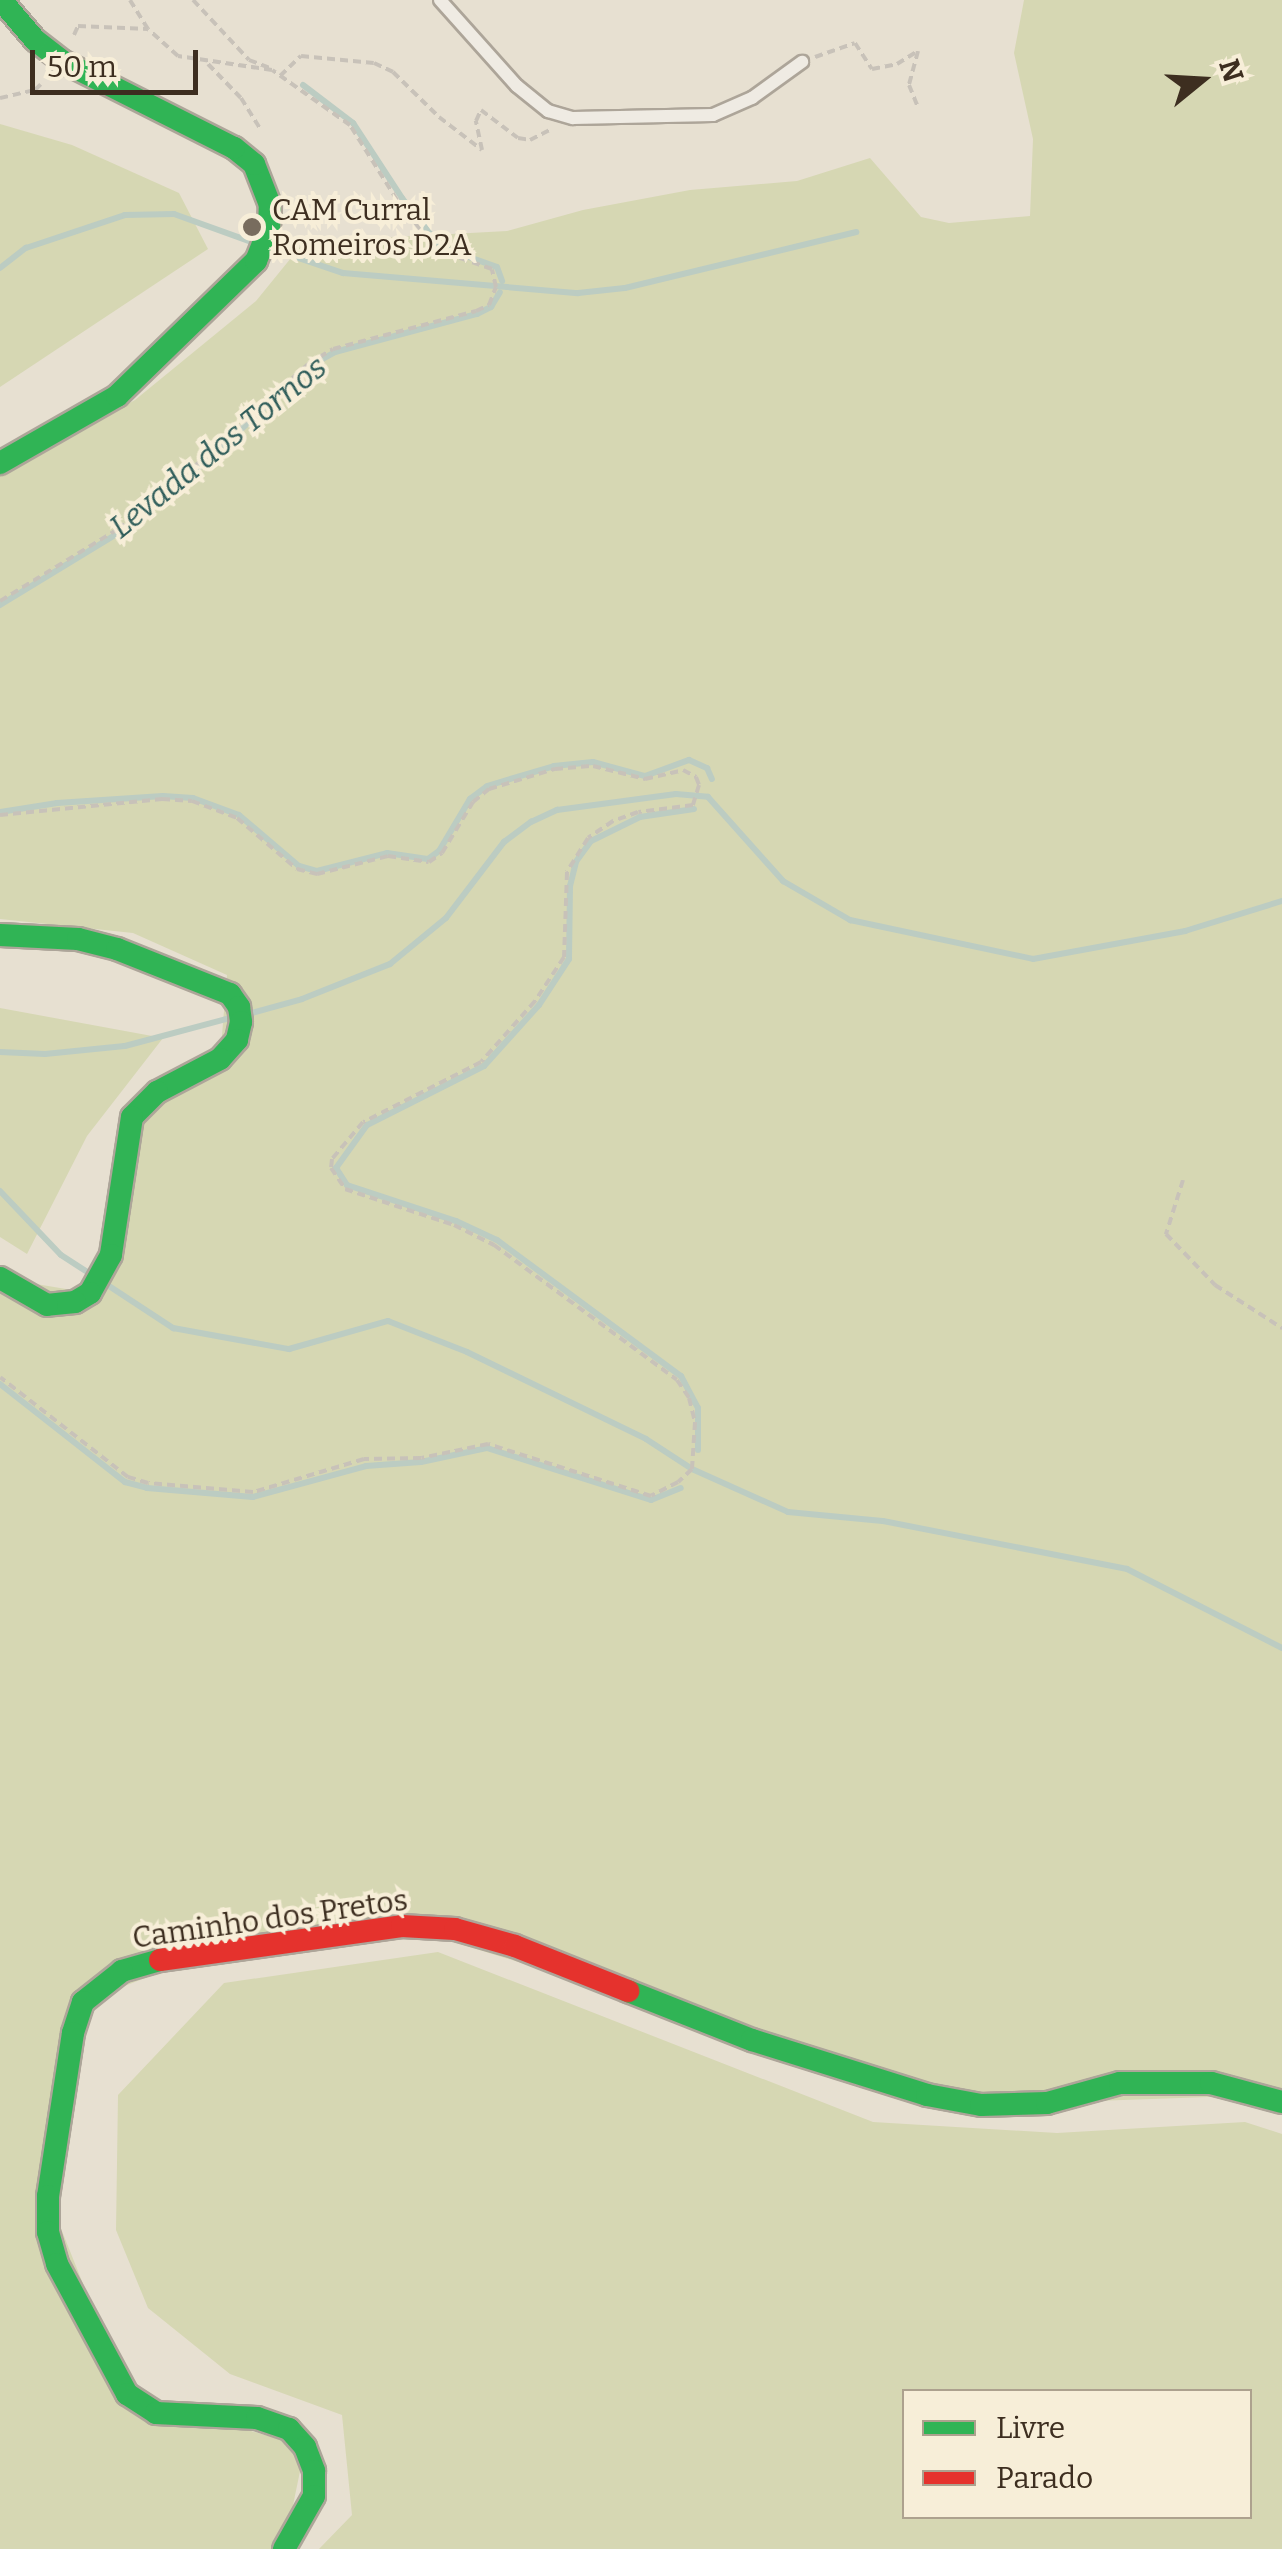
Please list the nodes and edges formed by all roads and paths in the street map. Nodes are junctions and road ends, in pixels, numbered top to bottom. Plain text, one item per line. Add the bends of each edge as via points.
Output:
1 (0, 0) edge
2 (130, 0) edge
3 (193, 0) edge
4 (440, 0) edge
5 (148, 29) junction
6 (66, 54) junction
7 (802, 62) joint
8 (272, 70) junction
9 (280, 76) junction
10 (0, 98) edge
11 (918, 106) dead end
12 (548, 111) junction
13 (0, 463) edge
14 (0, 601) edge
15 (0, 816) edge
16 (0, 935) edge
17 (1182, 1180) dead end
18 (0, 1278) edge
19 (1282, 1328) edge
20 (0, 1377) edge
21 (1282, 2102) edge
22 (284, 2549) edge

1 - 6 main road via 35,40
2 - 5 path
3 - 8 path via 249,60
4 - 12 lane
5 - 6 path via 78,26
5 - 8 path via 178,56
6 - 10 path via 35,90
6 - 13 main road via 254,164 270,205 269,229 260,255 117,396
7 - 11 path via 850,43 872,69 918,51 909,85
7 - 12 lane via 713,116 573,118
8 - 9 path
9 - 12 path via 301,56 374,63 482,150 478,111 530,140 554,126 543,116
9 - 14 path via 350,125 438,250 492,269 496,287 489,304 333,349 308,364 118,529
15 - 20 path via 192,801 236,818 297,869 317,874 388,856 429,862 442,853 472,802 521,777 593,766 645,779 683,770 696,776 699,794 692,804 612,821 578,849 565,885 564,957 536,1001 490,1056 372,1114 331,1168 344,1189 454,1225 509,1256 677,1380 693,1409 692,1469 652,1496 488,1444 422,1458 364,1459 253,1492 148,1484 128,1478
16 - 18 main road via 98,944 230,994 241,1022 232,1048 157,1092 132,1117 110,1255 90,1294 46,1305
17 - 19 path via 1166,1234 1215,1285
21 - 22 main road, Caminho dos Pretos via 1211,2083 1120,2082 1047,2103 981,2105 928,2095 752,2040 456,1929 402,1926 122,1971 83,2002 72,2033 48,2232 57,2264 127,2394 156,2413 256,2418 289,2429 306,2448 314,2496

